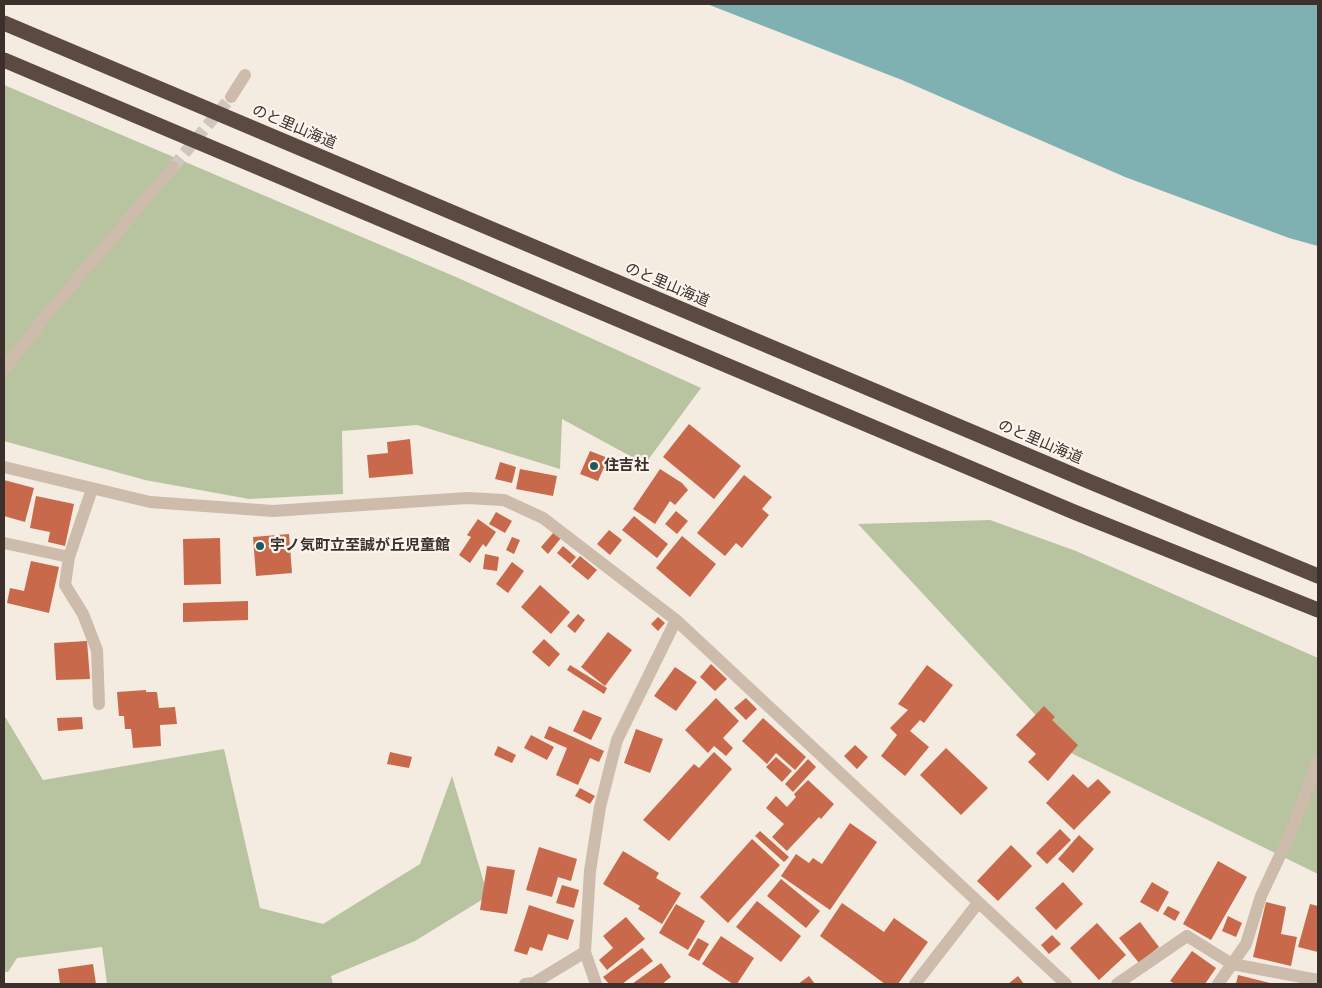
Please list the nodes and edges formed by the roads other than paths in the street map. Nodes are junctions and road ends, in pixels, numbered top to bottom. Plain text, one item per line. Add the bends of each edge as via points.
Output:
1 (4, 23) edge
2 (4, 60) edge
3 (245, 75) dead end
4 (231, 97) tunnel mouth
5 (173, 167) tunnel mouth
6 (4, 370) edge
7 (4, 467) edge
8 (92, 489) junction
9 (4, 543) edge
10 (69, 557) junction
11 (1318, 576) edge
12 (1318, 610) edge
13 (676, 620) junction
14 (99, 704) dead end
15 (1318, 760) edge
16 (978, 902) junction
17 (586, 952) junction
18 (1232, 964) junction
19 (1318, 980) edge
20 (525, 984) edge
21 (596, 984) edge
22 (915, 984) edge
23 (1066, 984) edge
24 (1117, 984) edge
25 (1218, 984) edge

1 - 11 highway, のと里山海道
2 - 12 highway via 1065,508
3 - 4 street
5 - 6 street
7 - 8 street
8 - 10 street
8 - 13 street via 150,502 273,512 467,498 504,500 544,518
9 - 10 street
10 - 14 street via 65,585 83,614 97,650
13 - 16 street
13 - 17 street via 617,740 600,807 590,871
15 - 18 street via 1291,832 1261,896 1246,944
16 - 22 street
16 - 23 street
17 - 20 street via 534,983
17 - 21 street
18 - 19 street
18 - 24 street via 1187,936
18 - 25 street

